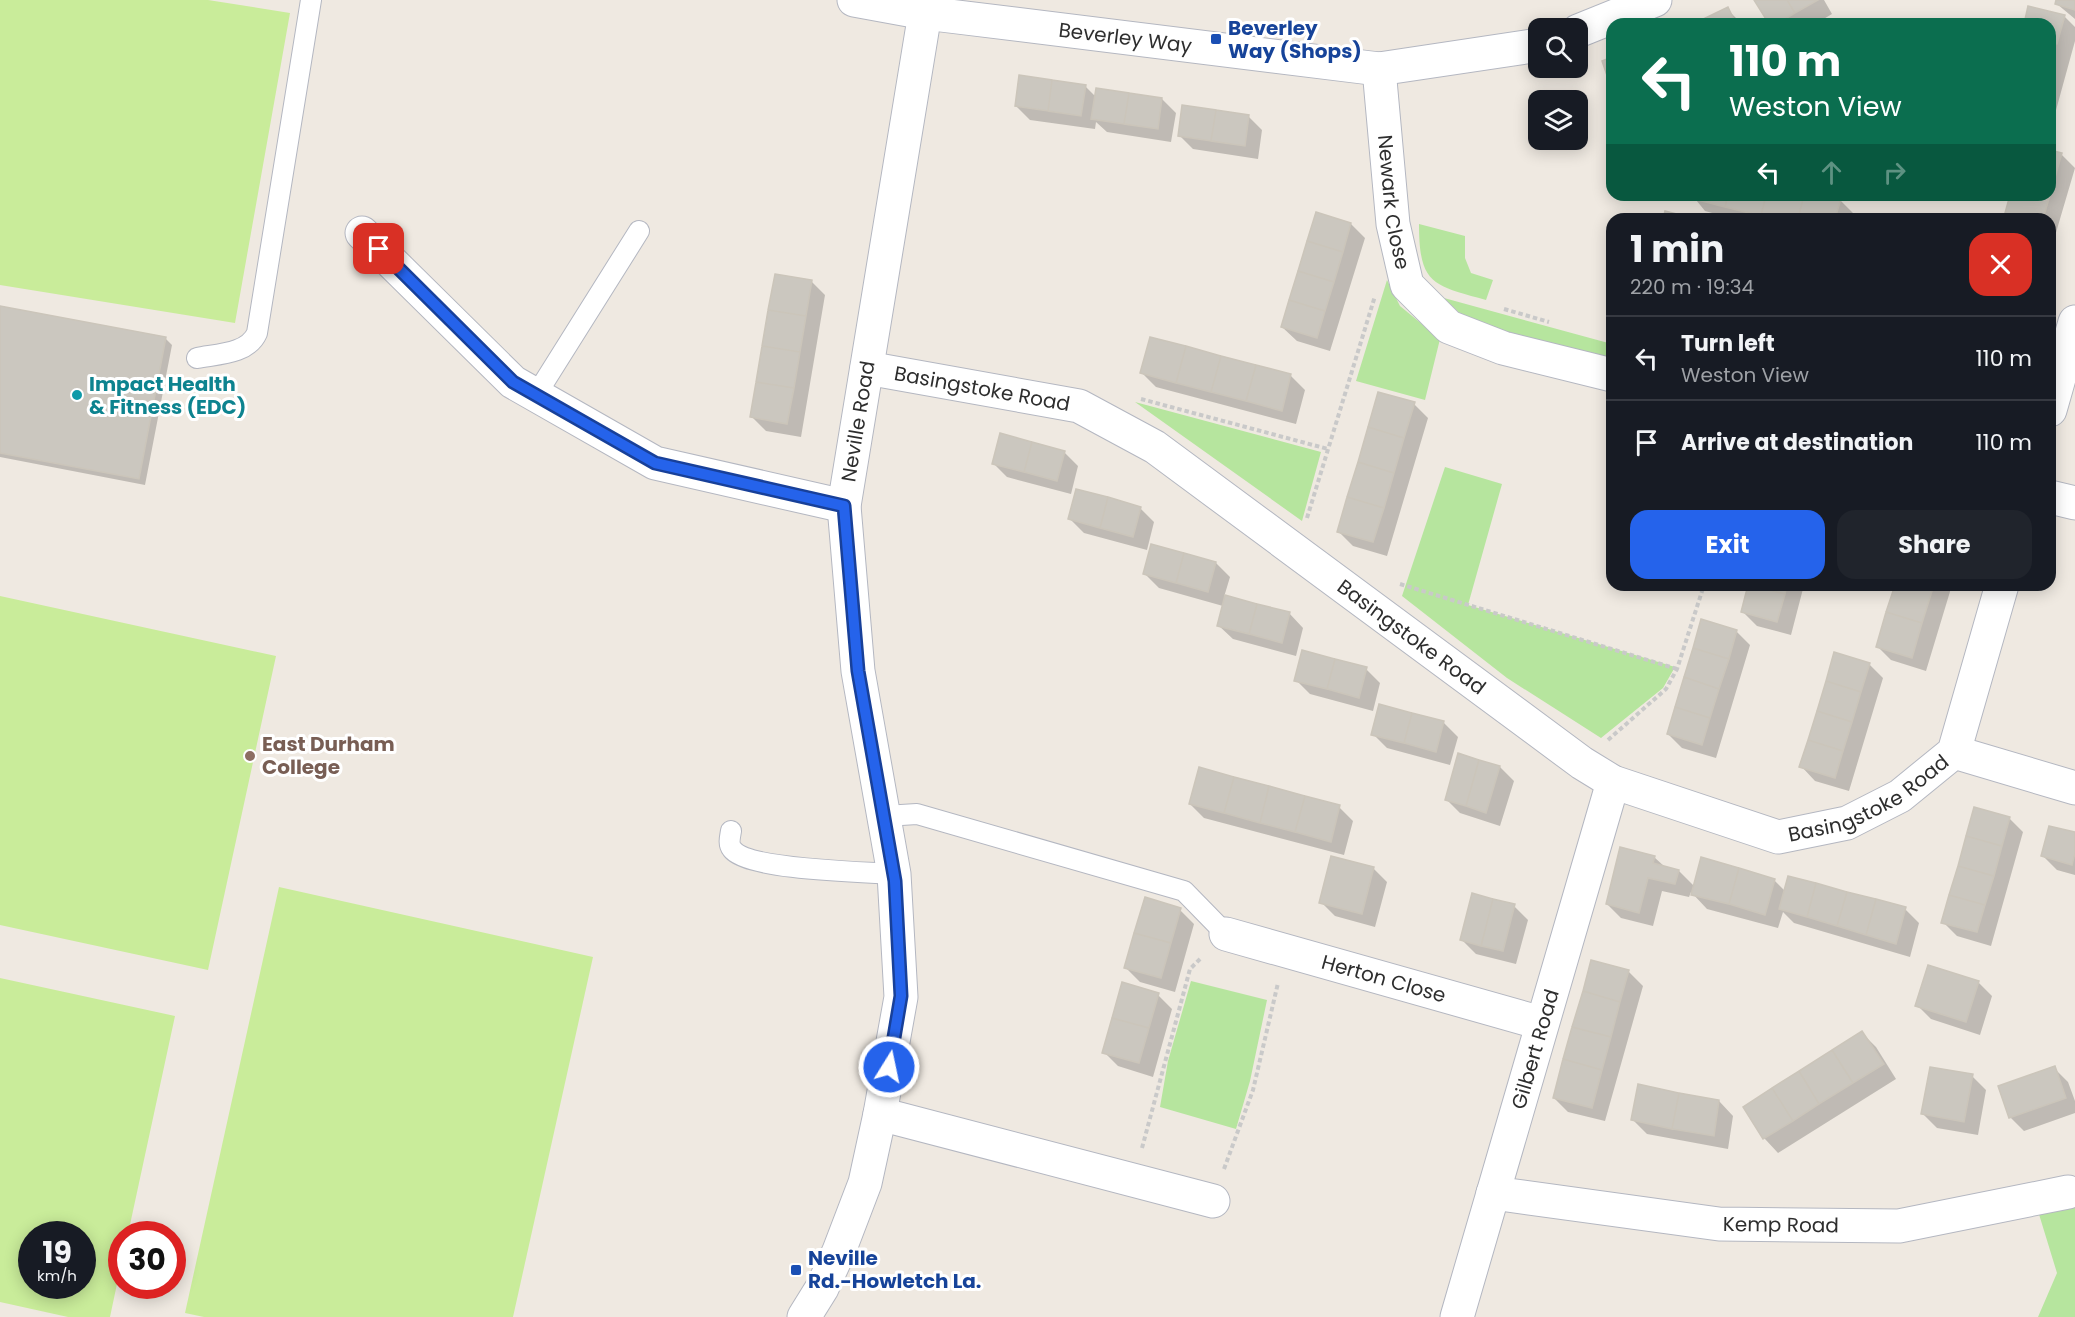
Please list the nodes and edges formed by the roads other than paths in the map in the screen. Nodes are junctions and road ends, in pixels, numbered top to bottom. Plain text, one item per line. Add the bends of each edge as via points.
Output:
1 (311, 0) edge
2 (854, 0) edge
3 (1655, 0) edge
4 (925, 13) junction
5 (1587, 18) edge
6 (1528, 47) edge
7 (1379, 69) junction
8 (639, 231) dead end
9 (362, 233) dead end
10 (2064, 337) edge
11 (197, 358) dead end
12 (867, 368) junction
13 (1606, 374) edge
14 (2056, 379) edge
15 (536, 395) junction
16 (2056, 498) edge
17 (2075, 503) edge
18 (844, 506) junction
19 (2000, 591) edge
20 (1954, 752) junction
21 (1613, 782) junction
22 (2075, 788) edge
23 (885, 816) junction
24 (731, 831) dead end
25 (894, 874) junction
26 (1226, 934) joint
27 (1541, 1023) junction
28 (880, 1114) junction
29 (2068, 1192) dead end
30 (1492, 1193) junction
31 (1213, 1201) road end
32 (804, 1317) edge
33 (1457, 1317) edge

1 - 11 lane via 257,333 254,341 243,349
2 - 4 street, Beverley Way
3 - 5 street
4 - 7 street, Beverley Way
4 - 12 street, Neville Road
6 - 7 street, Beverley Way
7 - 13 street, Newark Close via 1393,224 1407,285 1449,327 1503,348
8 - 15 lane
9 - 15 street via 513,382
10 - 14 street
12 - 18 street, Neville Road
12 - 21 street, Basingstoke Road via 1079,406 1155,447
15 - 18 street via 655,463
16 - 17 street
18 - 23 street, Neville Road via 858,671
19 - 20 street, Basingstoke Road
20 - 21 street, Basingstoke Road via 1900,796 1847,823 1778,837
20 - 22 street, Basingstoke Road
21 - 27 street, Gilbert Road
23 - 25 street, Neville Road
23 - 26 lane via 917,814 1184,891
24 - 25 lane via 732,849 746,858 772,865
25 - 28 street, Neville Road via 901,996
26 - 27 street, Herton Close
27 - 30 street, Gilbert Road
28 - 31 street
28 - 32 street, Neville Road via 865,1183 839,1251
29 - 30 street, Kemp Road via 1899,1226 1719,1224
30 - 33 street, Gilbert Road

